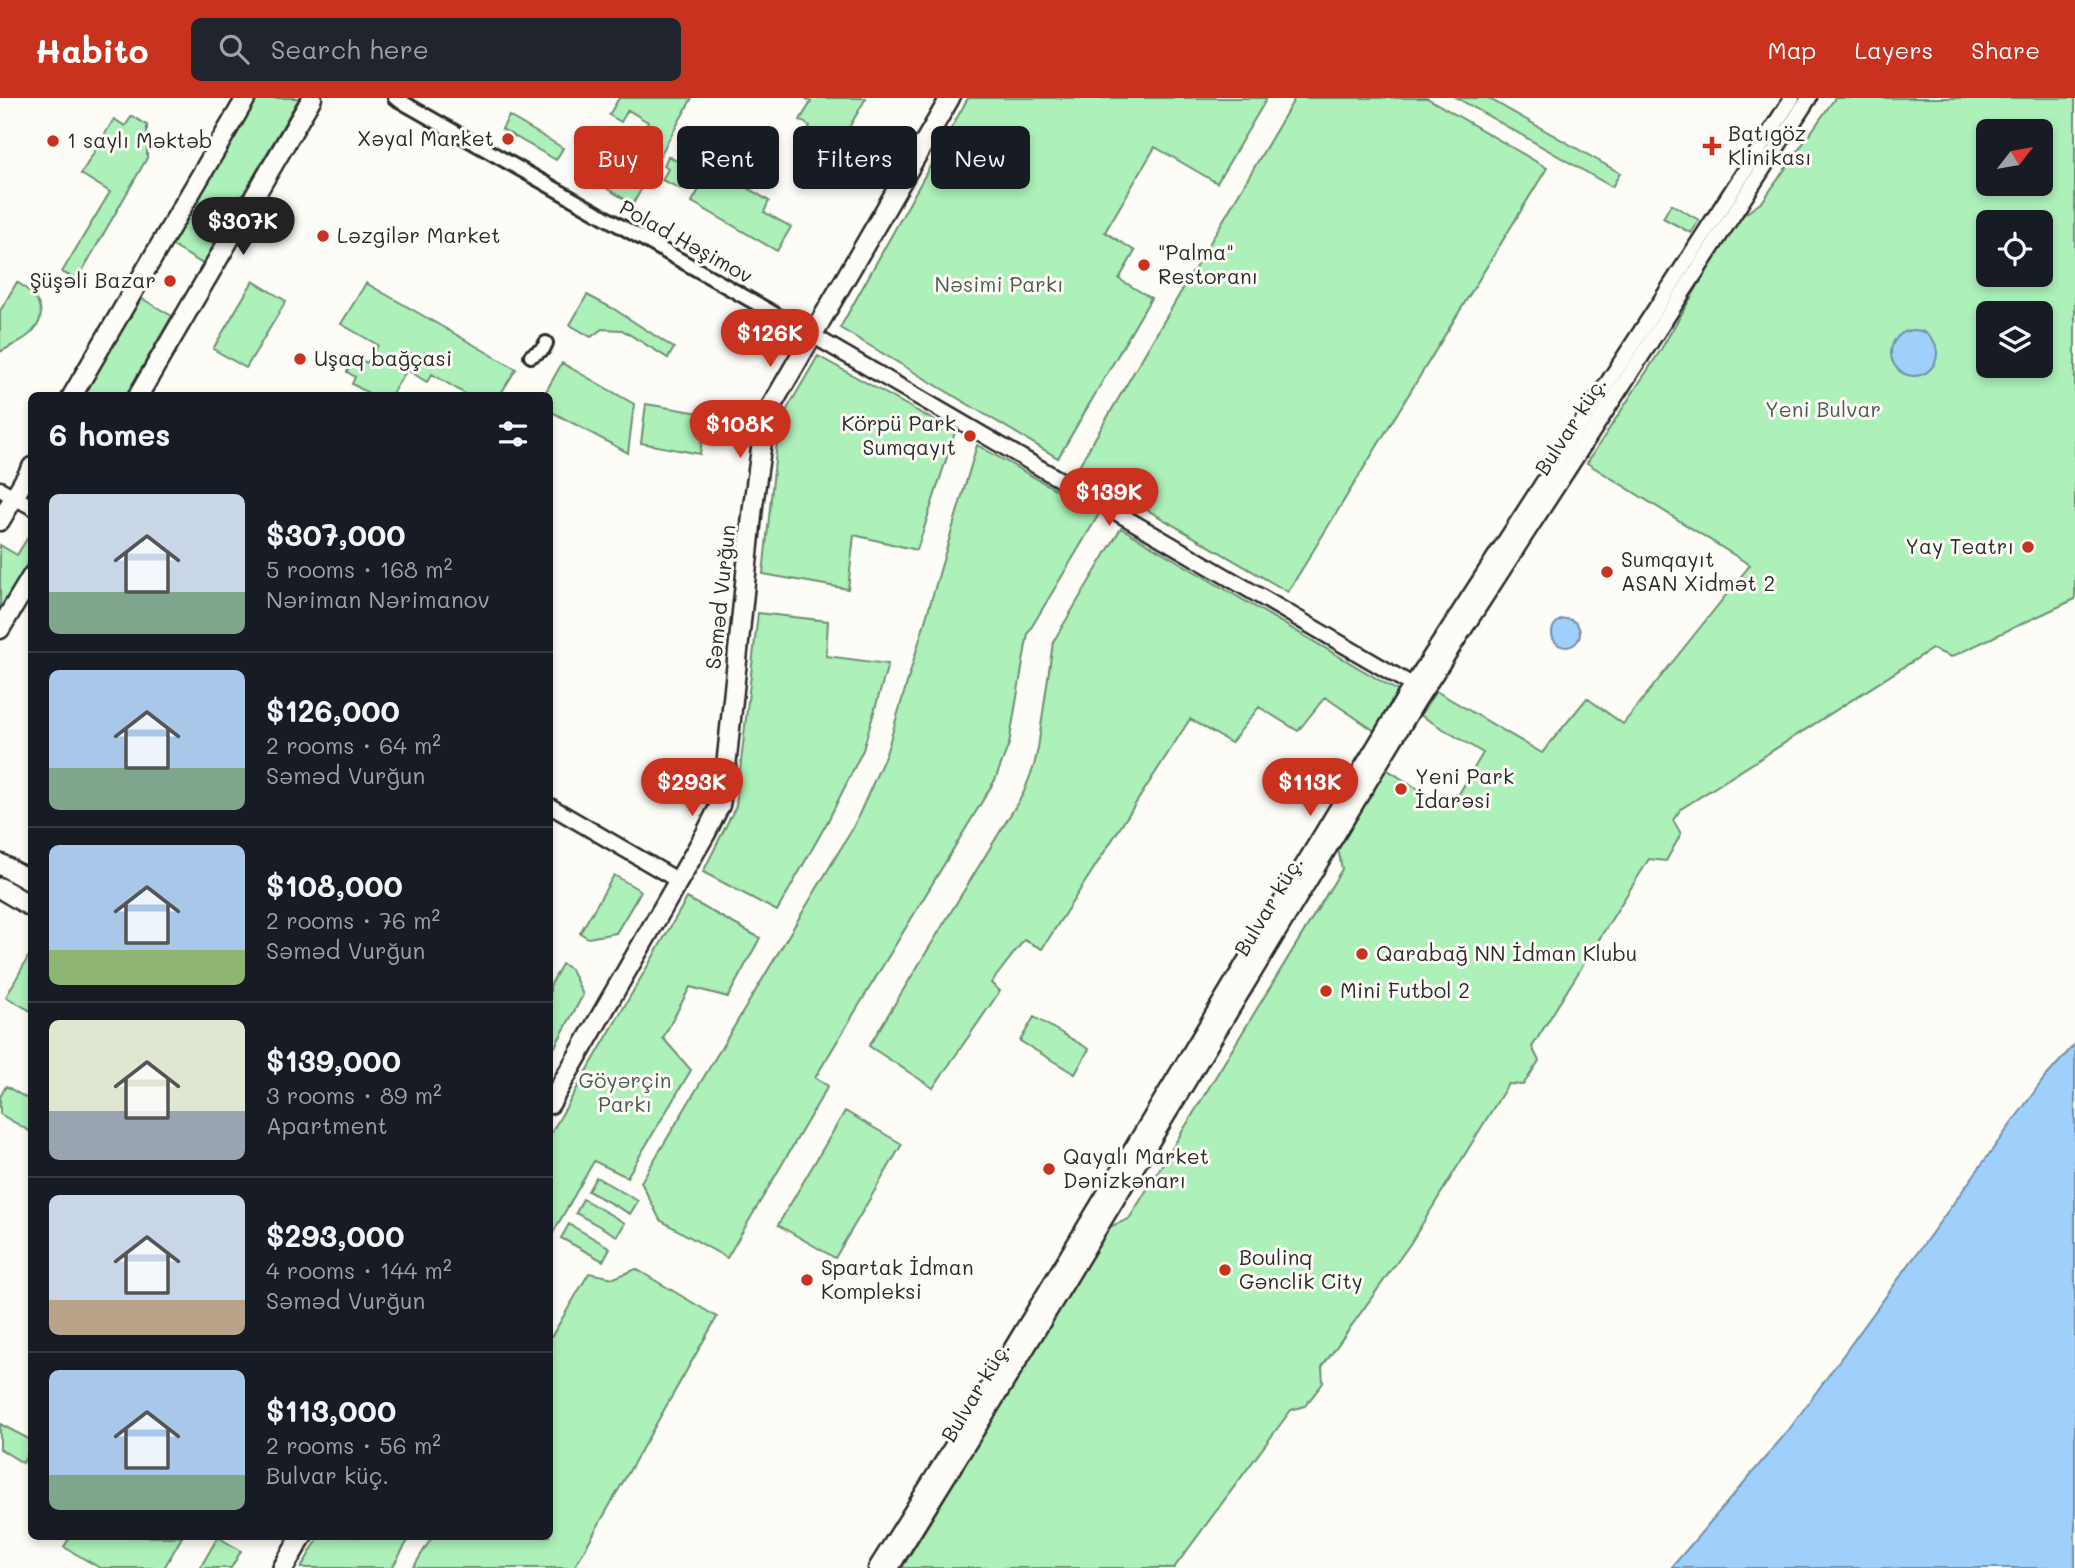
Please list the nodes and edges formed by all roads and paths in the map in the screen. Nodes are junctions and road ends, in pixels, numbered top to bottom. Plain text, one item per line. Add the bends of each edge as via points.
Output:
1 (247, 98) edge
2 (312, 98) edge
3 (395, 98) edge
4 (950, 98) edge
5 (1791, 98) edge
6 (1809, 98) edge
7 (1732, 203) junction
8 (812, 335) junction
9 (546, 343) dead end
10 (531, 356) dead end
11 (74, 392) edge
12 (140, 392) edge
13 (28, 471) edge
14 (7, 493) edge
15 (28, 505) edge
16 (0, 522) edge
17 (28, 583) edge
18 (0, 629) edge
19 (1417, 688) junction
20 (553, 808) edge
21 (0, 864) edge
22 (28, 880) edge
23 (679, 881) junction
24 (0, 888) edge
25 (28, 905) edge
26 (553, 1099) edge
27 (1152, 1128) junction
28 (300, 1540) edge
29 (283, 1568) edge
30 (876, 1568) edge
31 (891, 1568) edge

1 - 11 main road
2 - 12 main road
3 - 8 street, Polad Həşimov
4 - 8 main road, Səməd Vurğun
5 - 7 street, Bulvar küç.
6 - 7 street, Bulvar küç.
7 - 19 street, Bulvar küç.
8 - 19 street
8 - 23 main road, Səməd Vurğun via 765,420 724,787 713,819
9 - 10 street
13 - 14 main road
14 - 15 street
14 - 16 main road
17 - 18 main road
19 - 27 street, Bulvar küç.
20 - 23 street
21 - 22 main road
23 - 26 main road, Səməd Vurğun
24 - 25 main road
27 - 30 street, Bulvar küç.
27 - 31 street, Bulvar küç.
28 - 29 main road

